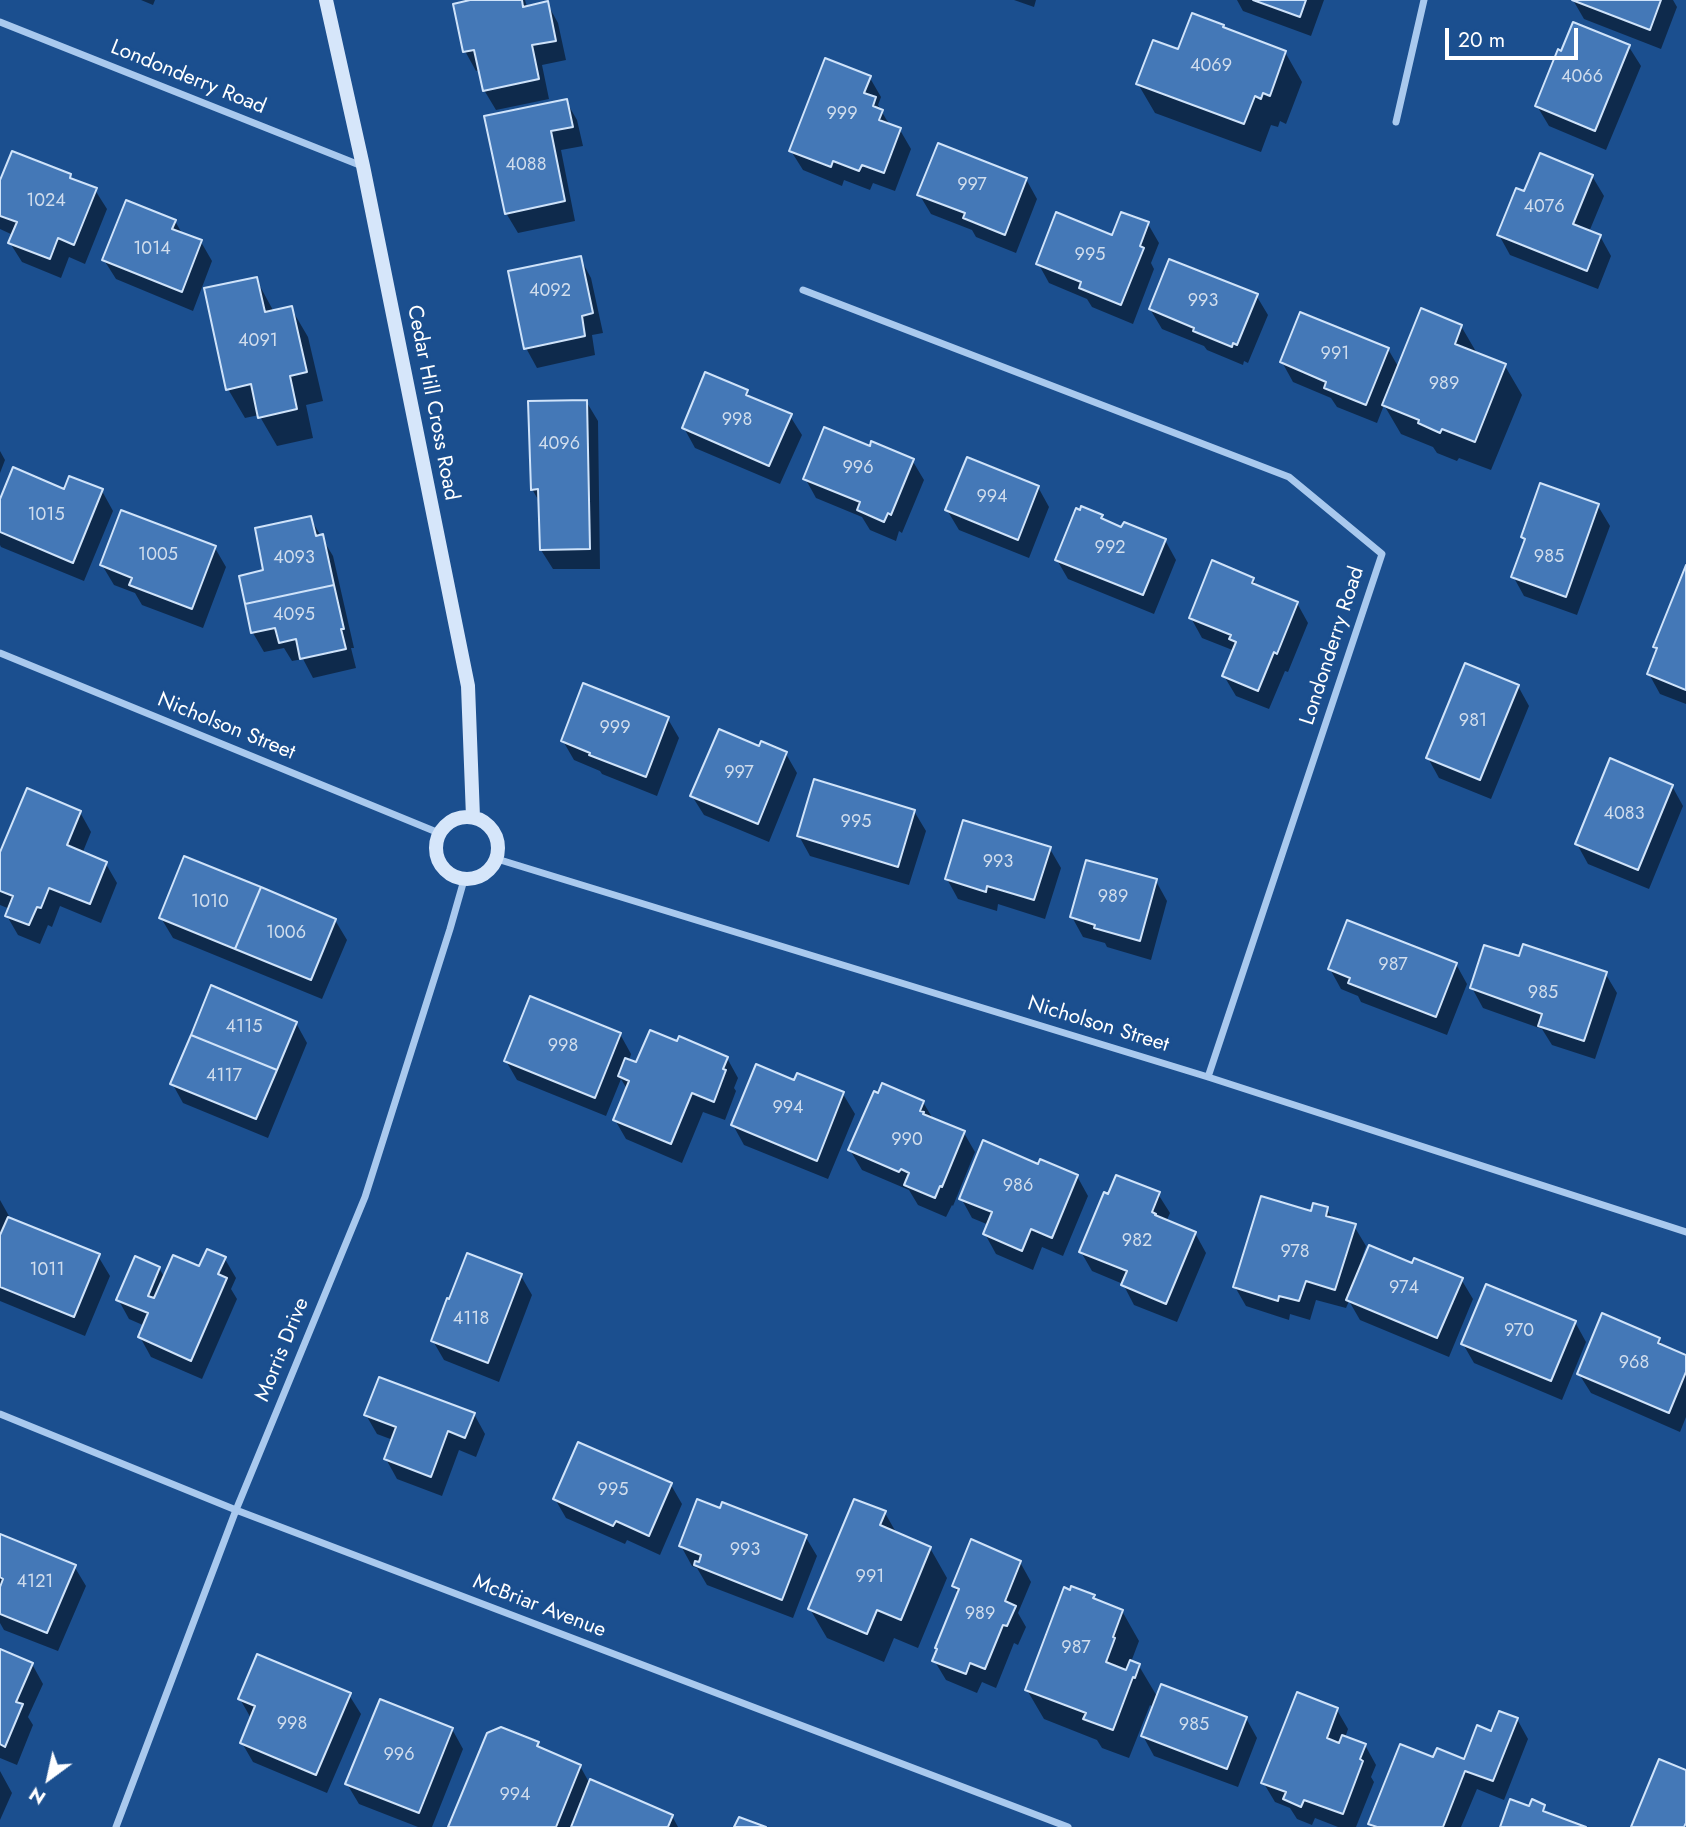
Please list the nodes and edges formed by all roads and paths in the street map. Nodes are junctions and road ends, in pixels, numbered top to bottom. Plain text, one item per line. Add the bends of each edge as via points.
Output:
1 (326, 0) edge
2 (1423, 0) edge
3 (0, 22) edge
4 (1396, 122) dead end
5 (363, 166) junction
6 (803, 290) dead end
7 (0, 653) edge
8 (473, 817) junction
9 (439, 833) junction
10 (497, 859) junction
11 (464, 880) junction
12 (1208, 1077) junction
13 (1686, 1232) edge
14 (0, 1414) edge
15 (236, 1510) junction
16 (116, 1827) edge
17 (1068, 1827) edge

1 - 5 street, Cedar Hill Cross Road
2 - 4 street
3 - 5 street, Londonderry Road
5 - 8 street, Cedar Hill Cross Road via 468,686
6 - 12 street, Londonderry Road via 1289,477 1381,554
7 - 9 street, Nicholson Street
8 - 9 street via 454,819
8 - 10 street via 495,832
9 - 11 street via 439,863
10 - 11 street via 484,875
10 - 12 street, Nicholson Street
11 - 15 street, Morris Drive via 365,1197
12 - 13 street, Nicholson Street
14 - 15 street, McBriar Avenue
15 - 16 street, Morris Drive
15 - 17 street, McBriar Avenue

